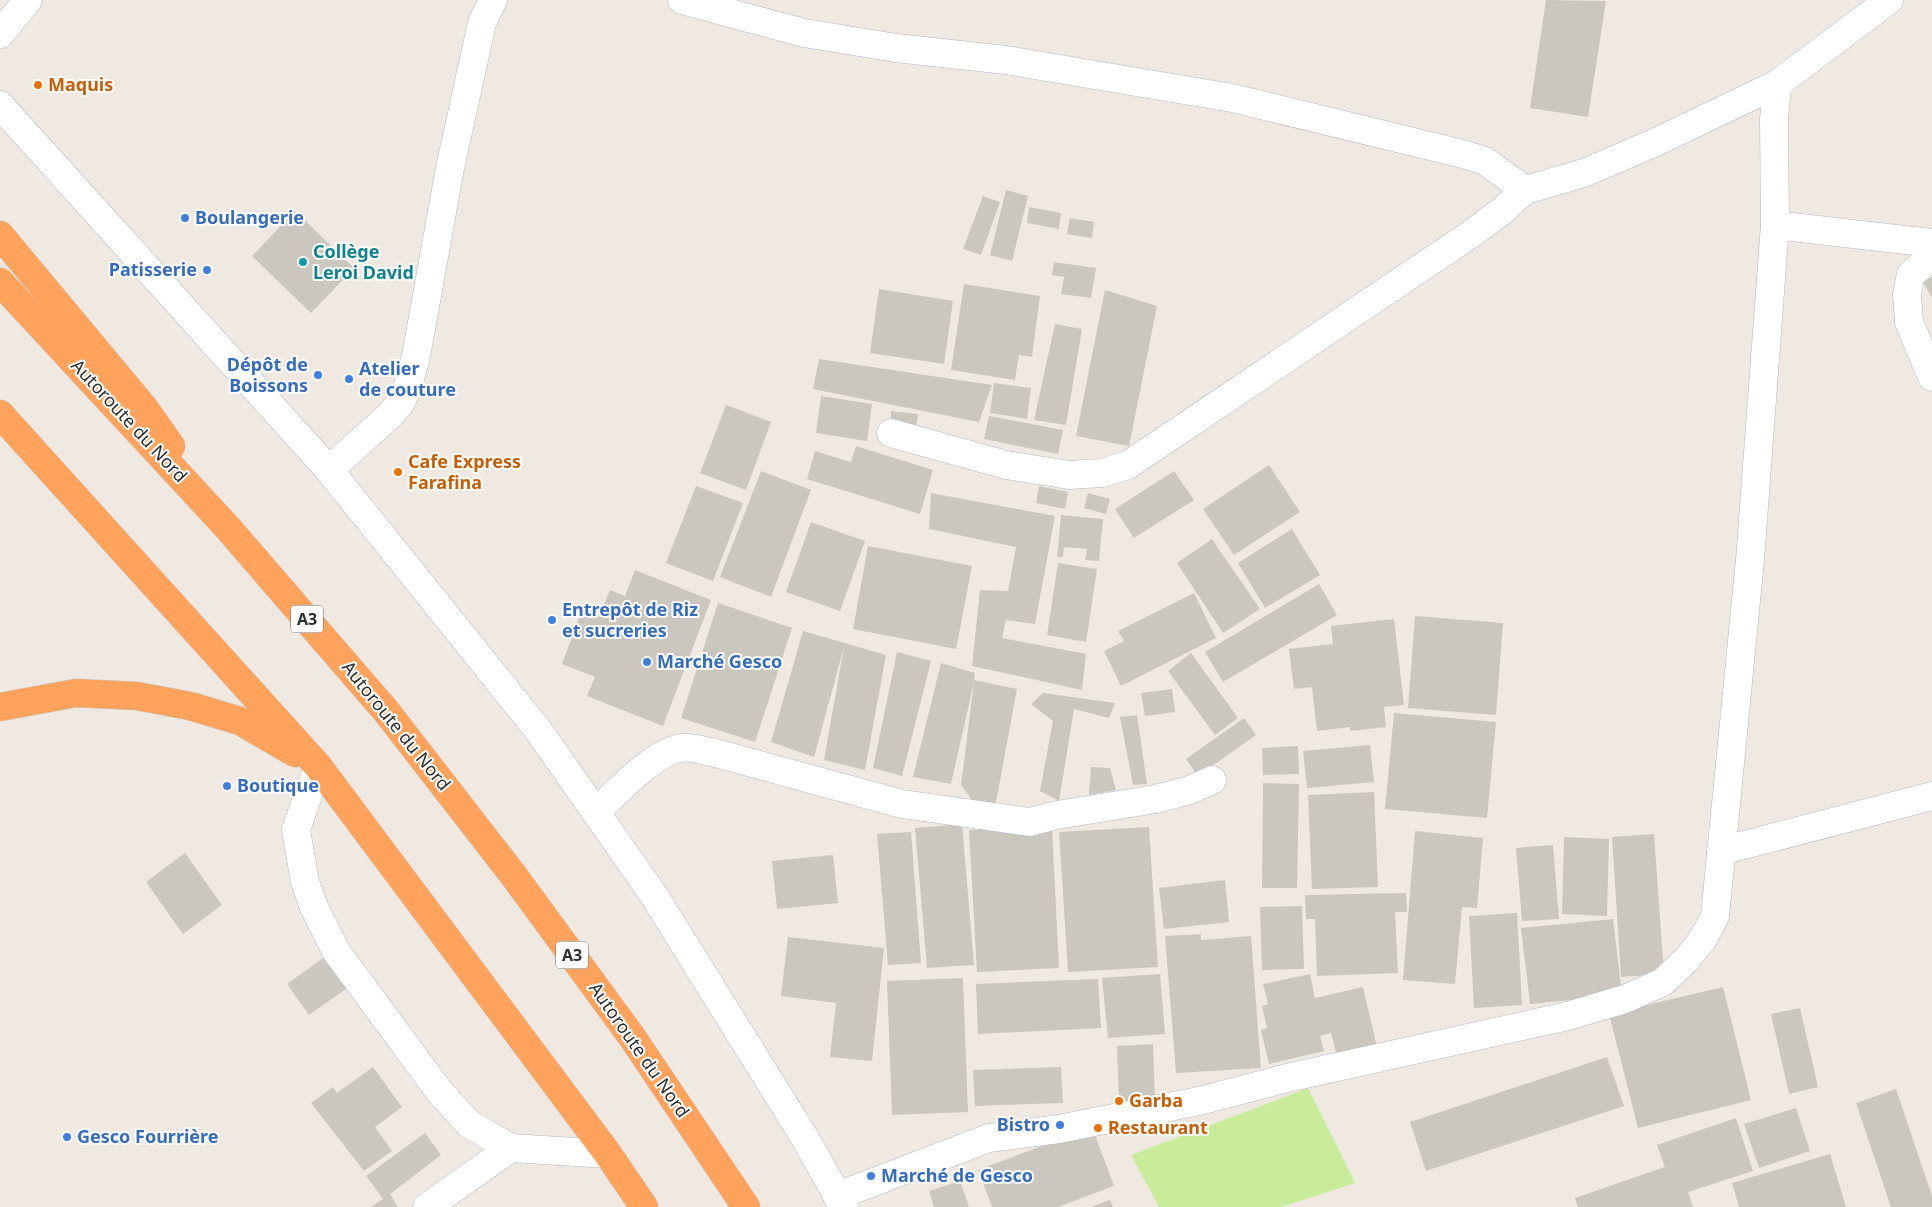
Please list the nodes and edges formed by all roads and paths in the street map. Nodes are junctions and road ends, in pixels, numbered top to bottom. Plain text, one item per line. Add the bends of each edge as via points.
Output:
1 (28, 0) edge
2 (492, 0) edge
3 (682, 0) edge
4 (1888, 0) edge
5 (0, 34) edge
6 (1777, 84) junction
7 (0, 105) edge
8 (1525, 190) junction
9 (1775, 224) junction
10 (0, 235) edge
11 (1932, 243) edge
12 (1932, 257) edge
13 (0, 282) edge
14 (1932, 377) edge
15 (0, 414) edge
16 (892, 434) dead end
17 (329, 470) junction
18 (228, 527) junction
19 (0, 707) edge
20 (318, 766) junction
21 (1212, 780) dead end
22 (1932, 796) edge
23 (596, 812) junction
24 (1721, 852) junction
25 (512, 1148) junction
26 (608, 1154) junction
27 (840, 1201) edge
28 (427, 1207) edge
29 (644, 1207) edge
30 (746, 1207) edge

1 - 5 street
2 - 17 street via 482,23 450,168 416,356 407,389 389,416
3 - 8 street via 804,33 896,48 1006,60 1232,98 1463,154 1485,161
4 - 6 street
6 - 8 street via 1584,173
6 - 9 street
7 - 17 street
8 - 16 street via 1471,234 1128,465 1102,473 1069,475 1006,465
9 - 11 street
9 - 24 street via 1750,560
10 - 18 highway via 145,409
12 - 14 street via 1912,274 1908,294 1909,322
13 - 18 highway, Autoroute du Nord
15 - 20 highway
17 - 23 street via 532,723
18 - 30 highway, Autoroute du Nord / A3 via 386,711 514,876 632,1037
19 - 20 highway via 76,693 137,696 240,720
20 - 25 street via 296,830 305,882 331,942 439,1091 469,1124
20 - 26 highway
21 - 23 street via 1156,799 1030,822 902,804 712,752 681,747 656,758
22 - 24 street
23 - 27 street via 653,894
24 - 27 street via 1715,916 1703,939 1663,982 1625,999 1568,1016 1287,1078 1199,1101 1068,1127 989,1138
25 - 26 street
25 - 28 street
26 - 29 highway

